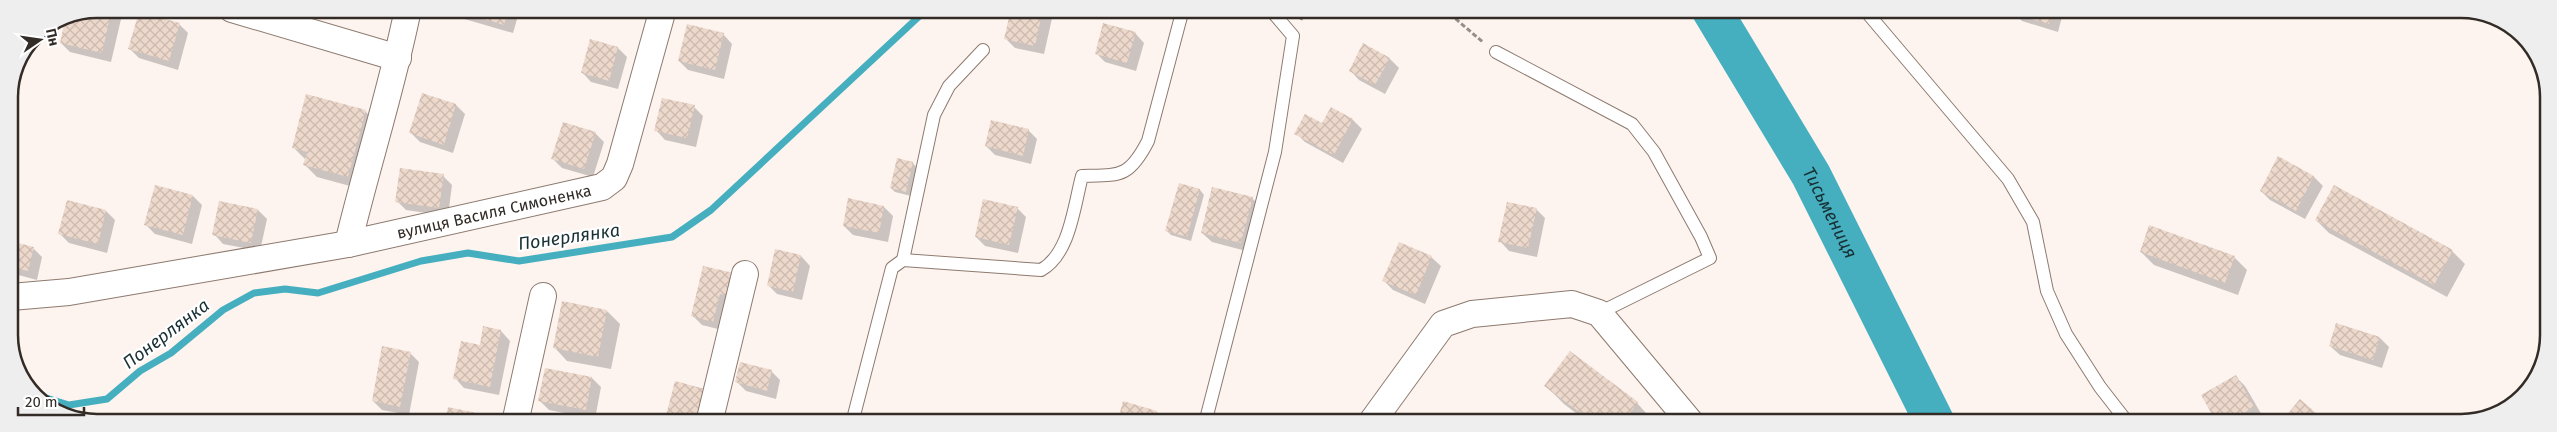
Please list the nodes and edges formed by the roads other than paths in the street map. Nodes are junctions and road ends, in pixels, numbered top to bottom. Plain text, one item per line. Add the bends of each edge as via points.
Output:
1 (262, 18) edge
2 (406, 18) edge
3 (661, 18) edge
4 (1181, 18) edge
5 (1278, 18) edge
6 (1872, 18) edge
7 (983, 50) dead end
8 (1496, 52) road end
9 (398, 58) junction
10 (348, 244) junction
11 (903, 260) junction
12 (744, 274) dead end
13 (18, 296) edge
14 (543, 296) dead end
15 (1599, 313) junction
16 (517, 414) edge
17 (711, 414) edge
18 (854, 414) edge
19 (1207, 414) edge
20 (1378, 414) edge
21 (1683, 414) edge
22 (2121, 414) edge

1 - 9 street
2 - 9 street
3 - 10 street, вулиця Василя Симоненка via 620,164 614,178 602,187
4 - 11 lane via 1148,141 1138,160 1128,171 1082,176 1062,250 1051,264 1041,270
5 - 19 lane via 1293,36 1275,152
6 - 22 lane via 2008,179 2033,222 2047,291 2066,334
7 - 11 lane via 948,86 934,116
8 - 15 lane via 1632,124 1654,152 1710,258
9 - 10 street
10 - 13 street, вулиця Василя Симоненка via 69,292
11 - 18 lane via 892,268
12 - 17 street
14 - 16 street
15 - 20 street via 1572,304 1472,314 1443,324
15 - 21 street

